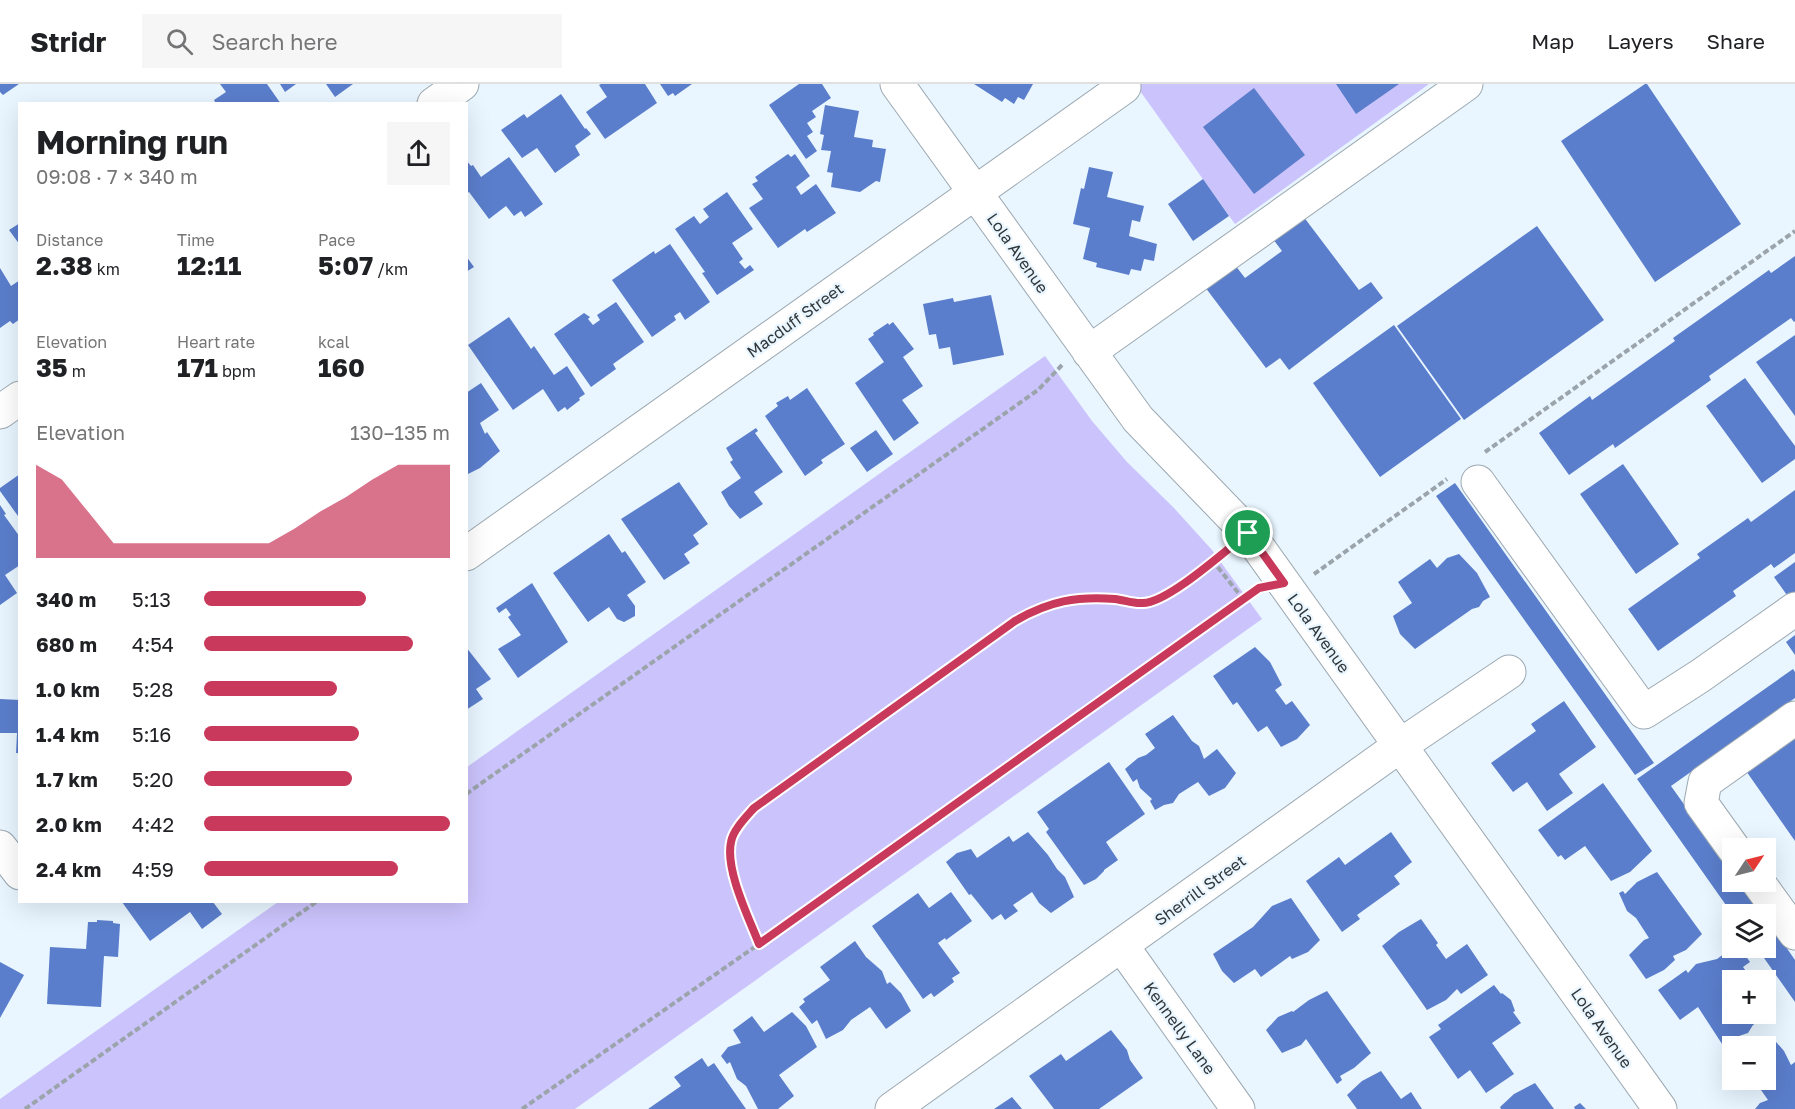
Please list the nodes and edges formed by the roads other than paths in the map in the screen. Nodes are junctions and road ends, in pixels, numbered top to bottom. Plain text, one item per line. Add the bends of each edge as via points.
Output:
1 (462, 84) edge
2 (897, 84) edge
3 (1466, 84) edge
4 (1124, 87) dead end
5 (437, 102) edge
6 (975, 191) junction
7 (1086, 348) junction
8 (18, 399) edge
9 (0, 412) edge
10 (1470, 471) road end
11 (468, 553) edge
12 (1795, 609) edge
13 (1509, 672) dead end
14 (1795, 718) edge
15 (1401, 745) junction
16 (1726, 838) edge
17 (0, 847) edge
18 (18, 872) edge
19 (1765, 892) edge
20 (1795, 933) edge
21 (1122, 946) junction
22 (892, 1109) edge
23 (1238, 1109) edge
24 (1660, 1109) edge

1 - 5 street
2 - 6 street, Lola Avenue
3 - 7 street
4 - 6 street, Macduff Street
6 - 7 street, Lola Avenue
6 - 11 street, Macduff Street
7 - 15 street, Lola Avenue via 1138,419 1248,533
8 - 9 street
10 - 12 street via 1644,712
13 - 15 street, Sherrill Street
14 - 16 street via 1705,782 1701,803
15 - 21 street, Sherrill Street
15 - 24 street, Lola Avenue
17 - 18 street
19 - 20 street
21 - 22 street, Sherrill Street
21 - 23 street, Kennelly Lane

